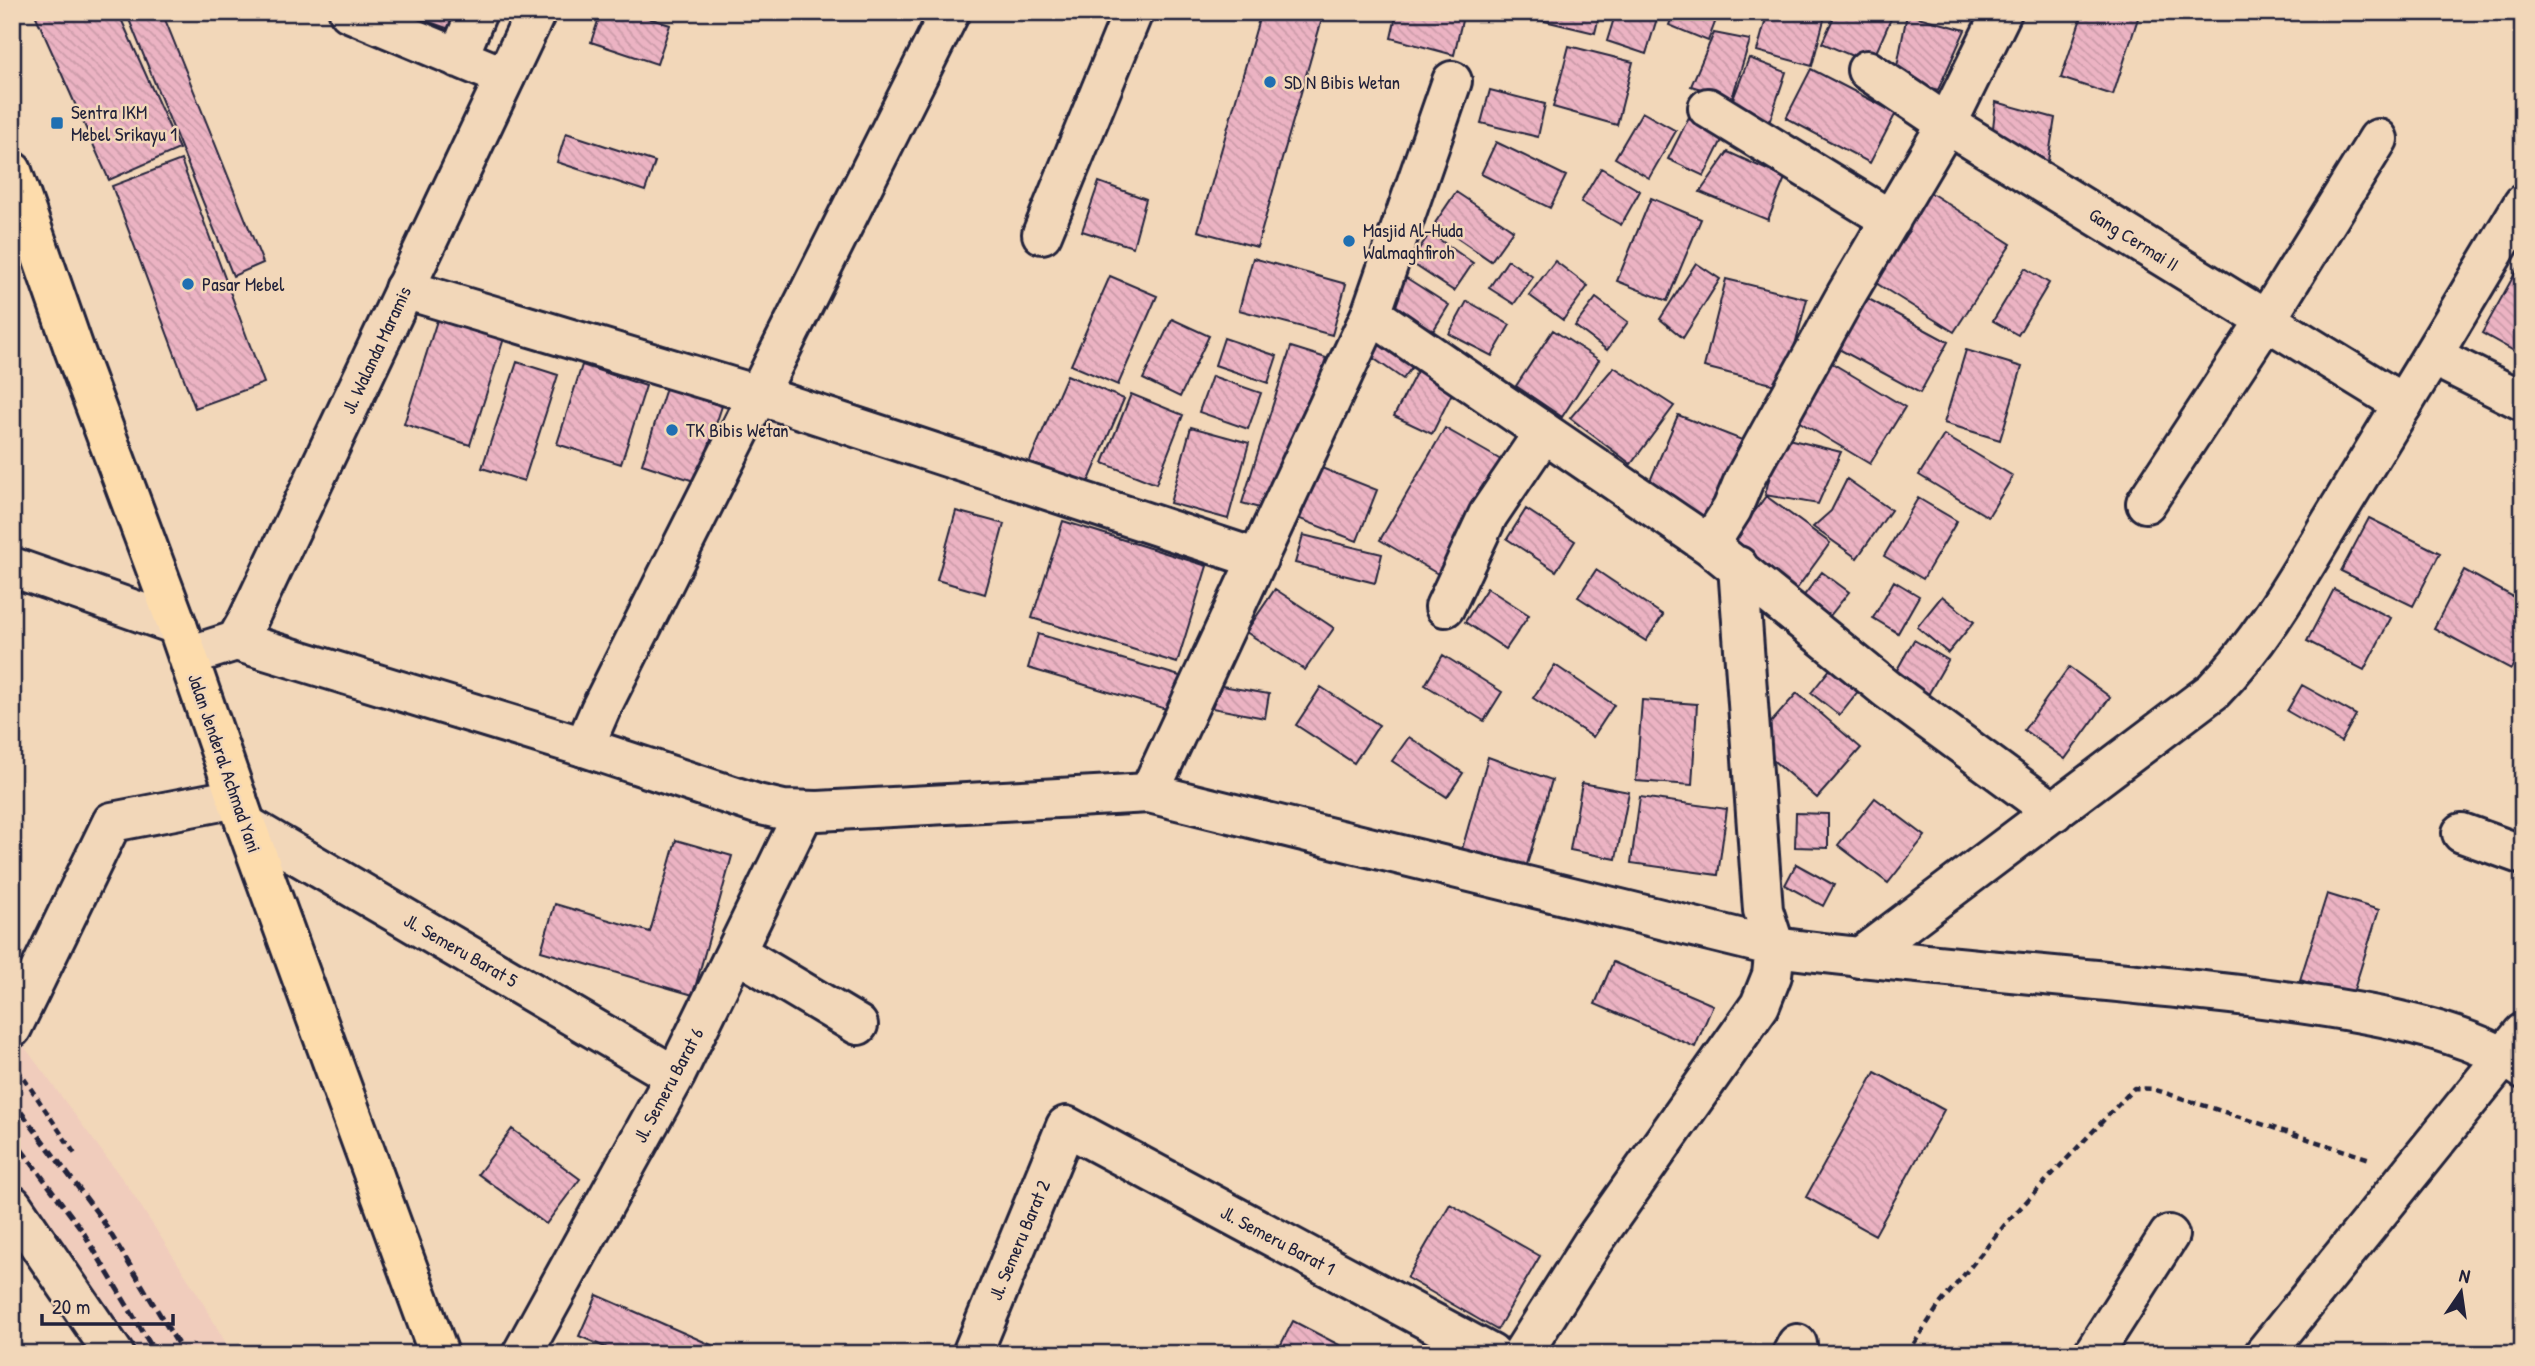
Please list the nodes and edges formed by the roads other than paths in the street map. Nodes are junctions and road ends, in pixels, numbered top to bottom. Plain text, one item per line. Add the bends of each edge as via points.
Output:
1 (349, 12) edge
2 (477, 12) edge
3 (536, 12) edge
4 (950, 12) edge
5 (1133, 12) edge
6 (2002, 12) edge
7 (458, 58) junction
8 (1867, 70) dead end
9 (505, 77) junction
10 (1452, 81) dead end
11 (1708, 108) dead end
12 (1947, 124) junction
13 (2378, 139) dead end
14 (12, 171) edge
15 (2523, 204) edge
16 (1891, 220) junction
17 (1042, 234) dead end
18 (404, 289) junction
19 (1371, 314) junction
20 (2266, 320) junction
21 (2433, 356) junction
22 (758, 396) junction
23 (2523, 401) edge
24 (2403, 404) junction
25 (1544, 432) junction
26 (2146, 503) dead end
27 (1723, 555) junction
28 (1258, 559) junction
29 (12, 567) edge
30 (1445, 607) dead end
31 (183, 640) junction
32 (236, 641) junction
33 (584, 747) junction
34 (1149, 793) junction
35 (242, 811) junction
36 (804, 812) junction
37 (2054, 812) junction
38 (2462, 833) dead end
39 (2523, 855) edge
40 (1775, 947) junction
41 (736, 952) junction
42 (1858, 958) junction
43 (859, 1025) dead end
44 (12, 1028) edge
45 (2517, 1053) edge
46 (675, 1076) junction
47 (1066, 1126) joint
48 (12, 1205) edge
49 (2169, 1235) dead end
50 (114, 1354) edge
51 (439, 1354) edge
52 (522, 1354) edge
53 (972, 1354) edge
54 (1490, 1354) edge
55 (1522, 1354) edge
56 (2093, 1354) edge
57 (2264, 1354) edge

1 - 7 street
2 - 7 street
3 - 9 street, Jl. Walanda Maramis
4 - 22 street
5 - 17 street
6 - 12 street
7 - 9 street
8 - 12 street, Gang Cermai II
9 - 18 street, Jl. Walanda Maramis
10 - 19 street
11 - 16 street
12 - 16 street
12 - 20 street, Gang Cermai II
13 - 20 street
14 - 31 main road, Jalan Jenderal Achmad Yani
15 - 21 street
16 - 27 street via 1757,457 1732,509
18 - 22 street
18 - 32 street, Jl. Walanda Maramis
19 - 25 street
19 - 28 street
20 - 24 street, Gang Cermai II
20 - 26 street
21 - 23 street
21 - 24 street
22 - 28 street
22 - 33 street
24 - 37 street via 2241,662 2213,691
25 - 27 street
25 - 30 street via 1488,515
27 - 37 street via 1888,690
27 - 40 street via 1763,910
28 - 34 street
29 - 31 street
31 - 32 street
31 - 35 main road, Jalan Jenderal Achmad Yani
32 - 33 street
33 - 36 street via 757,804
34 - 36 street
34 - 40 street
35 - 44 street via 112,822
35 - 46 street, Jl. Semeru Barat 5
35 - 51 main road, Jalan Jenderal Achmad Yani
36 - 41 street, Jl. Semeru Barat 6
37 - 42 street
38 - 39 street
40 - 42 street
40 - 55 street via 1772,975 1760,1005 1593,1242
41 - 43 street
41 - 46 street, Jl. Semeru Barat 6
42 - 45 street via 2315,1005 2429,1028
45 - 57 street
46 - 52 street, Jl. Semeru Barat 6
47 - 53 street, Jl. Semeru Barat 2
47 - 54 street, Jl. Semeru Barat 1
48 - 50 street
49 - 56 street

